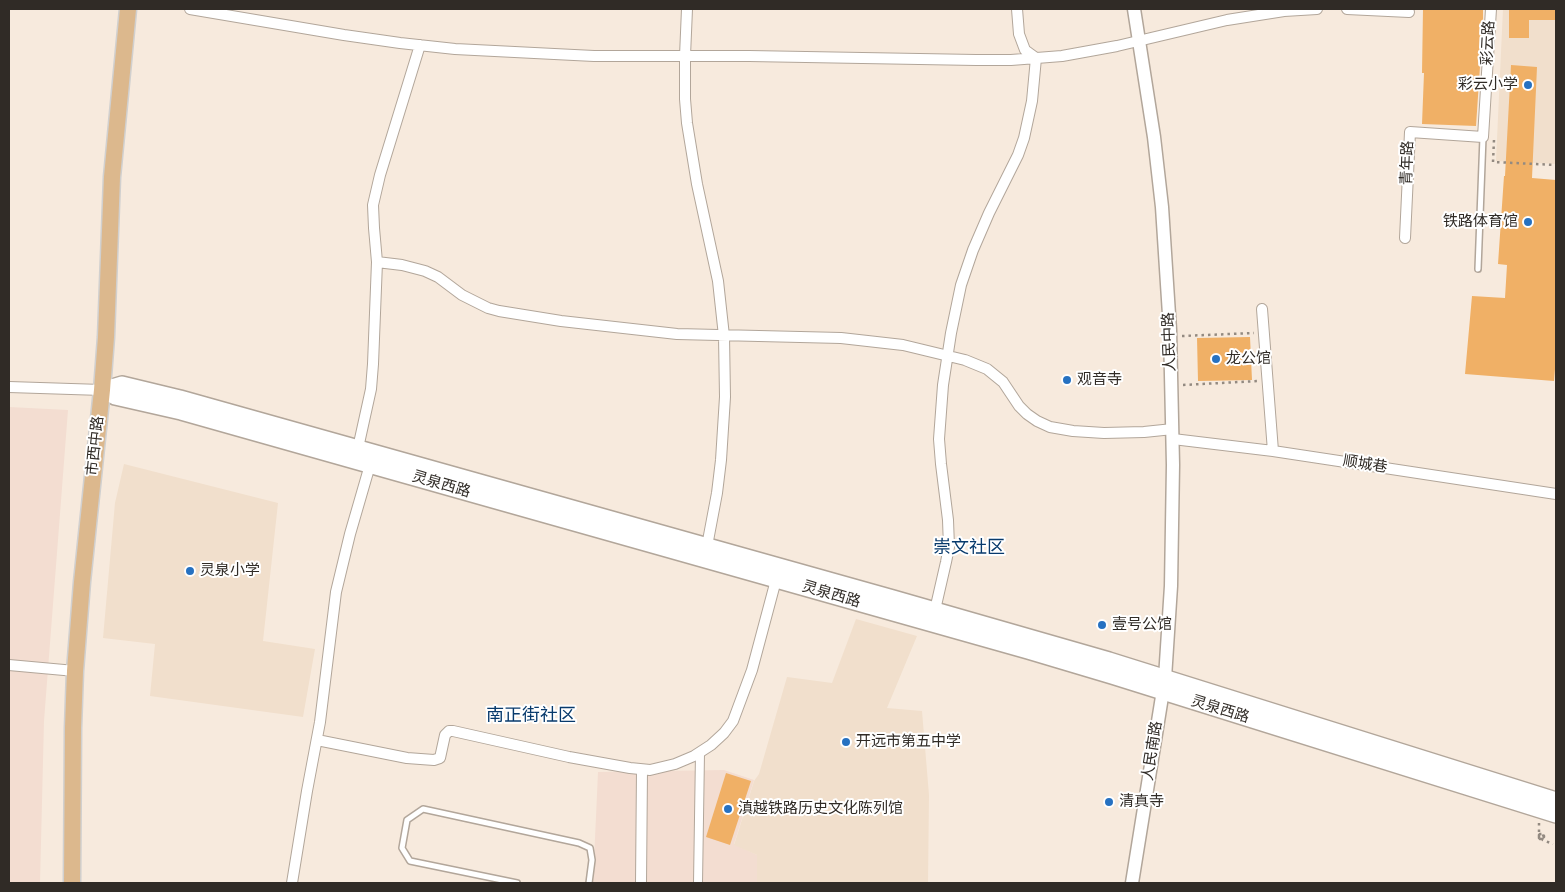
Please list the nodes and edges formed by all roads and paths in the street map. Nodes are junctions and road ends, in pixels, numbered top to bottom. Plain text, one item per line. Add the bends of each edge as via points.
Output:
1 (128, 9) edge
2 (190, 9) edge
3 (687, 9) edge
4 (1017, 9) edge
5 (1134, 9) edge
6 (1317, 9) edge
7 (1347, 9) edge
8 (1491, 9) edge
9 (1409, 12) dead end
10 (1139, 40) junction
11 (420, 45) junction
12 (685, 56) junction
13 (1036, 58) junction
14 (1484, 133) junction
15 (1556, 165) edge
16 (1405, 238) dead end
17 (377, 262) junction
18 (1478, 269) dead end
19 (1262, 309) dead end
20 (1264, 332) junction
21 (724, 336) junction
22 (1170, 336) junction
23 (947, 356) junction
24 (1267, 380) junction
25 (1172, 386) junction
26 (9, 387) edge
27 (102, 390) junction
28 (1173, 434) junction
29 (358, 448) junction
30 (1273, 451) junction
31 (370, 465) junction
32 (1556, 494) edge
33 (707, 546) junction
34 (776, 580) junction
35 (934, 610) junction
36 (9, 664) edge
37 (75, 671) junction
38 (1164, 685) junction
39 (317, 740) junction
40 (700, 753) junction
41 (642, 770) junction
42 (1556, 800) edge
43 (1556, 815) edge
44 (1540, 838) dead end
45 (1553, 844) dead end
46 (72, 883) edge
47 (292, 883) edge
48 (517, 883) edge
49 (589, 883) edge
50 (641, 883) edge
51 (698, 883) edge
52 (1132, 883) edge

1 - 27 main road, 市西中路 via 112,177
2 - 11 street
3 - 12 street
4 - 13 street via 1019,34 1025,50
5 - 10 street, 人民中路
6 - 10 street via 1227,20
7 - 9 street
8 - 14 street, 彩云路
10 - 13 street via 1091,51
10 - 22 street, 人民中路 via 1160,183
11 - 12 street via 521,53
11 - 17 street via 376,191 373,217
12 - 13 street via 930,60
12 - 21 street via 689,142 718,281
13 - 23 street via 1024,138 973,250 961,285
14 - 15 path via 1494,129 1493,162
14 - 16 street, 青年路 via 1410,132
14 - 18 lane
17 - 21 street, 顺城巷 via 402,264 425,271 462,295 499,312 622,329
17 - 29 street via 371,389
19 - 20 street
20 - 22 path
20 - 24 street
21 - 23 street, 顺城巷 via 876,341
21 - 33 street via 726,397 722,452
22 - 25 street, 人民中路
23 - 28 street, 顺城巷 via 977,364 996,375 1027,414 1050,426 1073,431
23 - 35 street via 939,439 949,546
24 - 25 path
24 - 30 street
25 - 28 street, 人民中路
26 - 27 street, 灵泉西路
27 - 29 main road, 灵泉西路 via 122,384
27 - 31 main road, 灵泉西路 via 115,397 181,412
27 - 37 main road, 市西中路
28 - 30 street, 顺城巷
28 - 38 street, 人民中路 via 1171,586
29 - 33 main road, 灵泉西路
30 - 32 street, 顺城巷
31 - 34 main road, 灵泉西路
31 - 39 street via 336,592
33 - 35 main road, 灵泉西路
34 - 38 main road, 灵泉西路 via 1028,651
34 - 40 street via 742,701 718,740
35 - 38 main road, 灵泉西路 via 1109,660
36 - 37 street
37 - 46 main road, 市西中路
38 - 42 main road, 灵泉西路
38 - 43 main road, 灵泉西路
38 - 52 street, 人民南路
39 - 41 street via 407,758 434,760 440,758 445,734 452,731
39 - 47 street
40 - 41 street via 663,767
40 - 51 street
41 - 50 street
44 - 45 path
48 - 49 lane via 410,861 402,848 407,820 423,809 579,842 590,848

